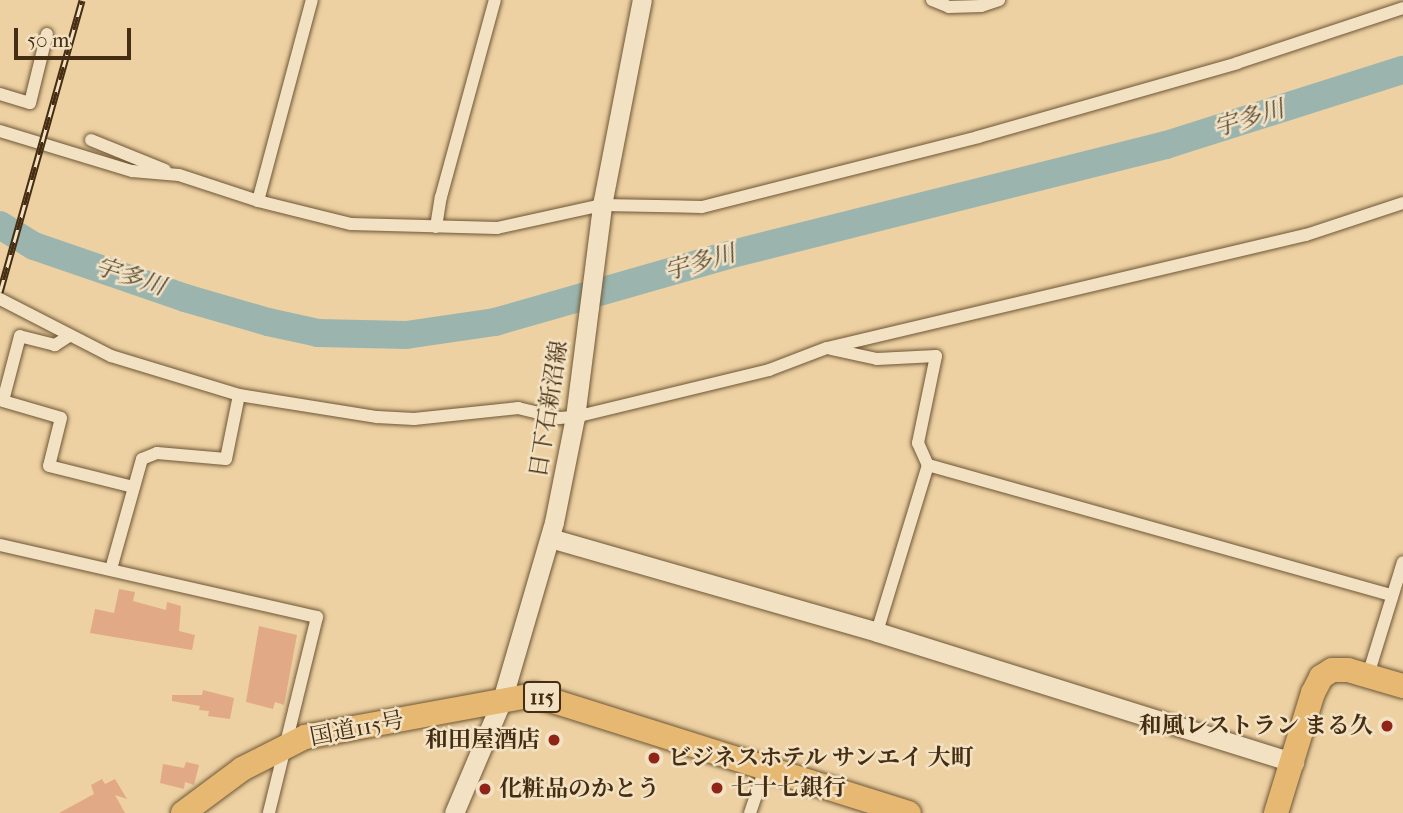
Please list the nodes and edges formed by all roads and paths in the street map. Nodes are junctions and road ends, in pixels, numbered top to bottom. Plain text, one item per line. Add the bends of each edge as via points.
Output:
1 (312, 0) edge
2 (495, 0) edge
3 (642, 0) edge
4 (932, 0) edge
5 (999, 0) edge
6 (1403, 8) edge
7 (47, 34) dead end
8 (0, 94) edge
9 (0, 131) edge
10 (91, 140) dead end
11 (178, 175) junction
12 (258, 201) junction
13 (1403, 203) edge
14 (602, 205) junction
15 (436, 228) junction
16 (0, 299) edge
17 (69, 336) junction
18 (827, 348) junction
19 (239, 395) junction
20 (575, 413) junction
21 (928, 465) junction
22 (133, 487) junction
23 (550, 538) junction
24 (0, 544) edge
25 (1403, 562) edge
26 (111, 569) junction
27 (1392, 595) junction
28 (877, 632) junction
29 (1368, 676) junction
30 (1403, 686) edge
31 (502, 700) junction
32 (286, 747) junction
33 (1293, 763) junction
34 (765, 769) junction
35 (183, 813) edge
36 (269, 813) edge
37 (454, 813) edge
38 (750, 813) edge
39 (909, 813) edge
40 (1276, 813) edge

1 - 12 street
2 - 15 street
3 - 14 main road, 日下石新沼線
4 - 5 street via 949,7
6 - 14 street via 1237,63 1043,119 702,207
7 - 8 street via 30,103
9 - 11 street via 132,171
10 - 11 street
11 - 12 street
12 - 15 street via 351,224
13 - 18 street via 1306,235
14 - 15 street via 496,228
14 - 20 main road, 日下石新沼線
16 - 17 street
17 - 19 street via 111,356
17 - 22 street via 55,345 20,335 3,401 61,418 50,466
18 - 20 street via 769,370
18 - 21 street via 877,359 936,356 918,443
19 - 20 street via 414,419 518,408 559,418
19 - 22 street via 226,459 157,453 142,459
20 - 23 main road, 日下石新沼線
21 - 27 street
21 - 28 street
22 - 26 street
23 - 28 main road
23 - 31 main road, 日下石新沼線
24 - 26 street
25 - 27 street
26 - 32 street via 317,617
27 - 29 street
28 - 33 main road
29 - 30 highway
29 - 33 highway via 1332,670 1321,677
31 - 32 highway, 国道115号 / 115 via 305,737
31 - 34 highway, 国道115号 / 115 via 534,695
31 - 37 main road, 日下石新沼線
32 - 35 highway, 国道115号 / 115 via 242,769
32 - 36 street
33 - 40 highway
34 - 38 street
34 - 39 highway, 国道115号 / 115

